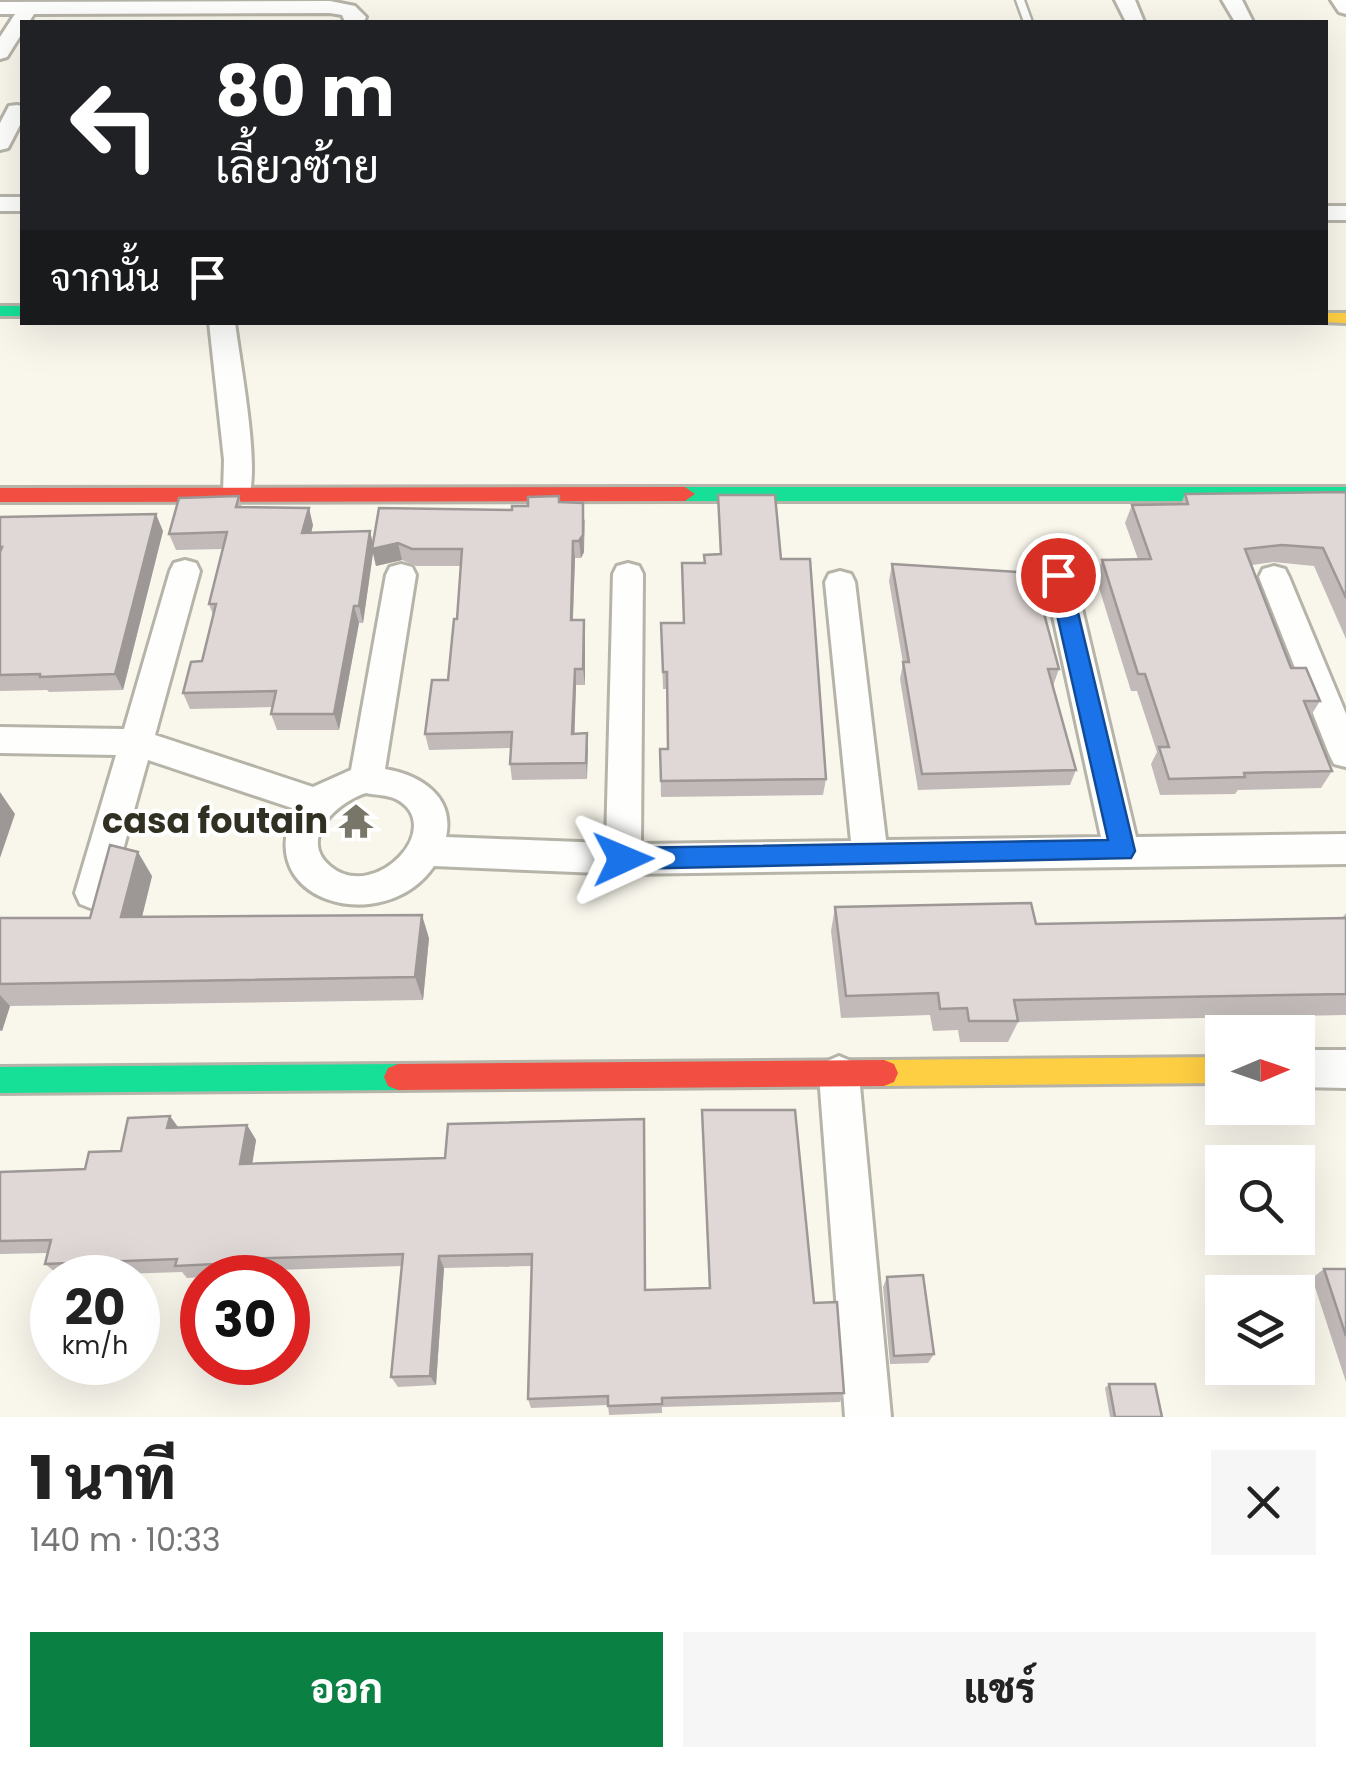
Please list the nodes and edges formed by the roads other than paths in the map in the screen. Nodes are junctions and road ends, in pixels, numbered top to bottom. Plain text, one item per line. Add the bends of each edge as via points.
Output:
1 (1341, 0) edge
2 (0, 8) edge
3 (28, 8) junction
4 (1346, 8) edge
5 (188, 15) edge
6 (21, 20) edge
7 (355, 20) edge
8 (20, 21) edge
9 (0, 53) edge
10 (13, 111) edge
11 (0, 142) edge
12 (222, 325) edge
13 (237, 493) junction
14 (1346, 494) edge
15 (0, 495) edge
16 (186, 571) dead end
17 (628, 574) dead end
18 (401, 575) dead end
19 (1058, 575) dead end
20 (1274, 577) dead end
21 (840, 582) dead end
22 (0, 740) edge
23 (134, 742) junction
24 (1346, 754) edge
25 (366, 780) junction
26 (318, 803) junction
27 (1346, 849) edge
28 (1122, 851) junction
29 (428, 852) junction
30 (870, 856) junction
31 (623, 859) junction
32 (93, 894) edge
33 (1346, 1068) edge
34 (1315, 1069) edge
35 (1205, 1070) edge
36 (839, 1076) junction
37 (0, 1080) edge
38 (868, 1417) edge

1 - 4 street
2 - 3 street
3 - 5 street
3 - 6 street
5 - 7 street via 330,7 348,10
8 - 9 street
10 - 11 street
12 - 13 street
13 - 14 street
13 - 15 street
16 - 23 street
17 - 31 street
18 - 25 street
19 - 28 street
20 - 24 street
21 - 30 street
22 - 23 street
23 - 26 street
23 - 32 street
25 - 26 street
25 - 29 street via 398,783 422,798 432,814
26 - 29 street via 300,839 302,858 329,885 350,891 384,886
27 - 28 street
28 - 30 street
29 - 31 street
30 - 31 street
33 - 34 street
35 - 36 street
36 - 37 street
36 - 38 street

